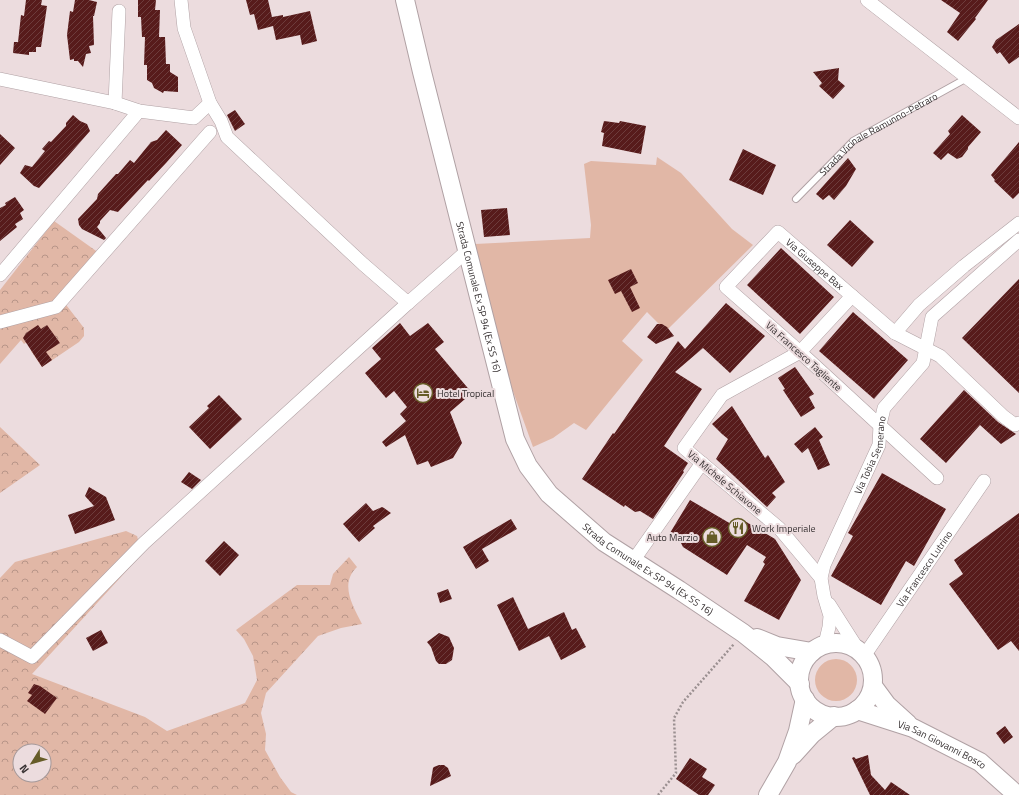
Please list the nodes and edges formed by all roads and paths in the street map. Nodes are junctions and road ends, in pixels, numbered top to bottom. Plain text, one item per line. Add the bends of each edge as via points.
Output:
1 (181, 0) edge
2 (405, 0) edge
3 (867, 0) edge
4 (119, 11) dead end
5 (967, 78) junction
6 (0, 79) edge
7 (115, 103) junction
8 (210, 103) junction
9 (139, 111) junction
10 (194, 118) junction
11 (1019, 118) edge
12 (210, 132) junction
13 (227, 137) junction
14 (796, 199) dead end
15 (1019, 223) edge
16 (778, 232) joint
17 (1019, 240) edge
18 (468, 251) junction
19 (0, 275) edge
20 (852, 296) junction
21 (408, 303) junction
22 (0, 322) edge
23 (895, 333) junction
24 (925, 349) junction
25 (800, 352) junction
26 (1019, 423) edge
27 (880, 424) junction
28 (702, 463) junction
29 (937, 478) dead end
30 (984, 481) dead end
31 (633, 560) junction
32 (821, 578) junction
33 (824, 596) junction
34 (743, 632) junction
35 (0, 640) edge
36 (819, 648) junction
37 (862, 653) junction
38 (873, 686) junction
39 (802, 692) junction
40 (857, 710) junction
41 (834, 716) junction
42 (913, 728) junction
43 (787, 762) junction
44 (658, 795) edge
45 (768, 795) edge
46 (1017, 795) edge

1 - 8 street via 184,28
2 - 18 main road, Strada Comunale Ex SP 94 (Ex SS 16)
3 - 5 street
4 - 7 street
5 - 11 street
5 - 14 lane, Strada Vicinale Ramunno-Petraro via 853,141
6 - 7 street
7 - 9 street
8 - 10 street
8 - 13 street
9 - 10 street
9 - 19 street
10 - 12 street
12 - 13 street
12 - 22 street via 56,307
13 - 21 street
15 - 23 street via 964,266 919,306
16 - 20 street, Via Giuseppe Bax
16 - 25 street, Via Francesco Tagliente via 726,287
17 - 24 street, Via Tobia Semerano via 932,317
18 - 21 street
18 - 31 main road, Strada Comunale Ex SP 94 (Ex SS 16) via 515,439 528,466 549,494 604,542
20 - 23 street, Via Giuseppe Bax
20 - 25 street, Via Giuseppe Bax
21 - 35 street via 144,543 32,657
23 - 24 street, Via Giuseppe Bax
24 - 26 street, Via Giuseppe Bax via 940,356 1003,416 1015,425
24 - 27 street, Via Tobia Semerano via 923,363 884,408
25 - 27 street, Via Francesco Tagliente
25 - 28 street, Via Michele Schiavone via 722,395 684,448
27 - 29 street, Via Francesco Tagliente
27 - 32 street, Via Tobia Semerano via 879,445 824,565
28 - 31 street
28 - 32 street, Via Michele Schiavone via 779,528
30 - 37 street, Via Francesco Lutrino
31 - 34 main road, Strada Comunale Ex SP 94 (Ex SS 16)
32 - 33 street, Via Tobia Semerano
33 - 36 street, Via Tobia Semerano via 830,616 829,627
33 - 37 street, Via Tobia Semerano
34 - 36 main road, Strada Comunale Ex SP 94 (Ex SS 16) via 777,646
34 - 39 main road, Strada Comunale Ex SP 94 (Ex SS 16) via 773,657
34 - 44 path via 683,702 674,718 676,773
36 - 37 main road via 837,643 849,645
36 - 39 main road via 804,662 800,673
37 - 38 main road via 870,665
38 - 40 main road via 864,704
38 - 42 main road via 887,705
39 - 41 main road via 813,708 823,714
39 - 43 main road via 798,731
40 - 41 main road via 842,716
40 - 42 main road, Via San Giovanni Bosco
41 - 43 main road via 812,734
42 - 46 main road, Via San Giovanni Bosco via 980,762
43 - 45 main road

